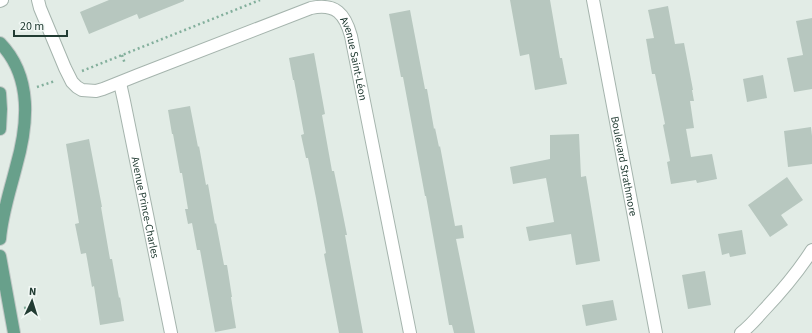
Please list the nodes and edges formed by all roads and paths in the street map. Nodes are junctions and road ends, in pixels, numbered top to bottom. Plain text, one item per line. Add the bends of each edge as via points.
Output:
1 (38, 0) edge
2 (260, 0) edge
3 (593, 0) edge
4 (0, 43) edge
5 (122, 55) junction
6 (126, 67) dead end
7 (81, 71) dead end
8 (59, 80) dead end
9 (120, 83) junction
10 (34, 88) dead end
11 (0, 93) edge
12 (0, 129) edge
13 (0, 239) edge
14 (812, 250) edge
15 (0, 256) edge
16 (34, 306) dead end
17 (24, 308) dead end
18 (14, 333) edge
19 (171, 333) edge
20 (410, 333) edge
21 (656, 333) edge
22 (741, 333) edge

1 - 9 street, Avenue Saint-Léon via 72,82 82,90 96,91
2 - 5 path
3 - 21 street, Boulevard Strathmore
4 - 13 main road via 18,70 26,103 17,166 4,212
5 - 6 path
5 - 7 path
8 - 10 path
9 - 19 street, Avenue Prince-Charles
9 - 20 street, Avenue Saint-Léon via 311,8 327,8 339,12 348,25 351,36
11 - 12 main road
14 - 22 street via 771,303
15 - 18 main road
16 - 17 path

